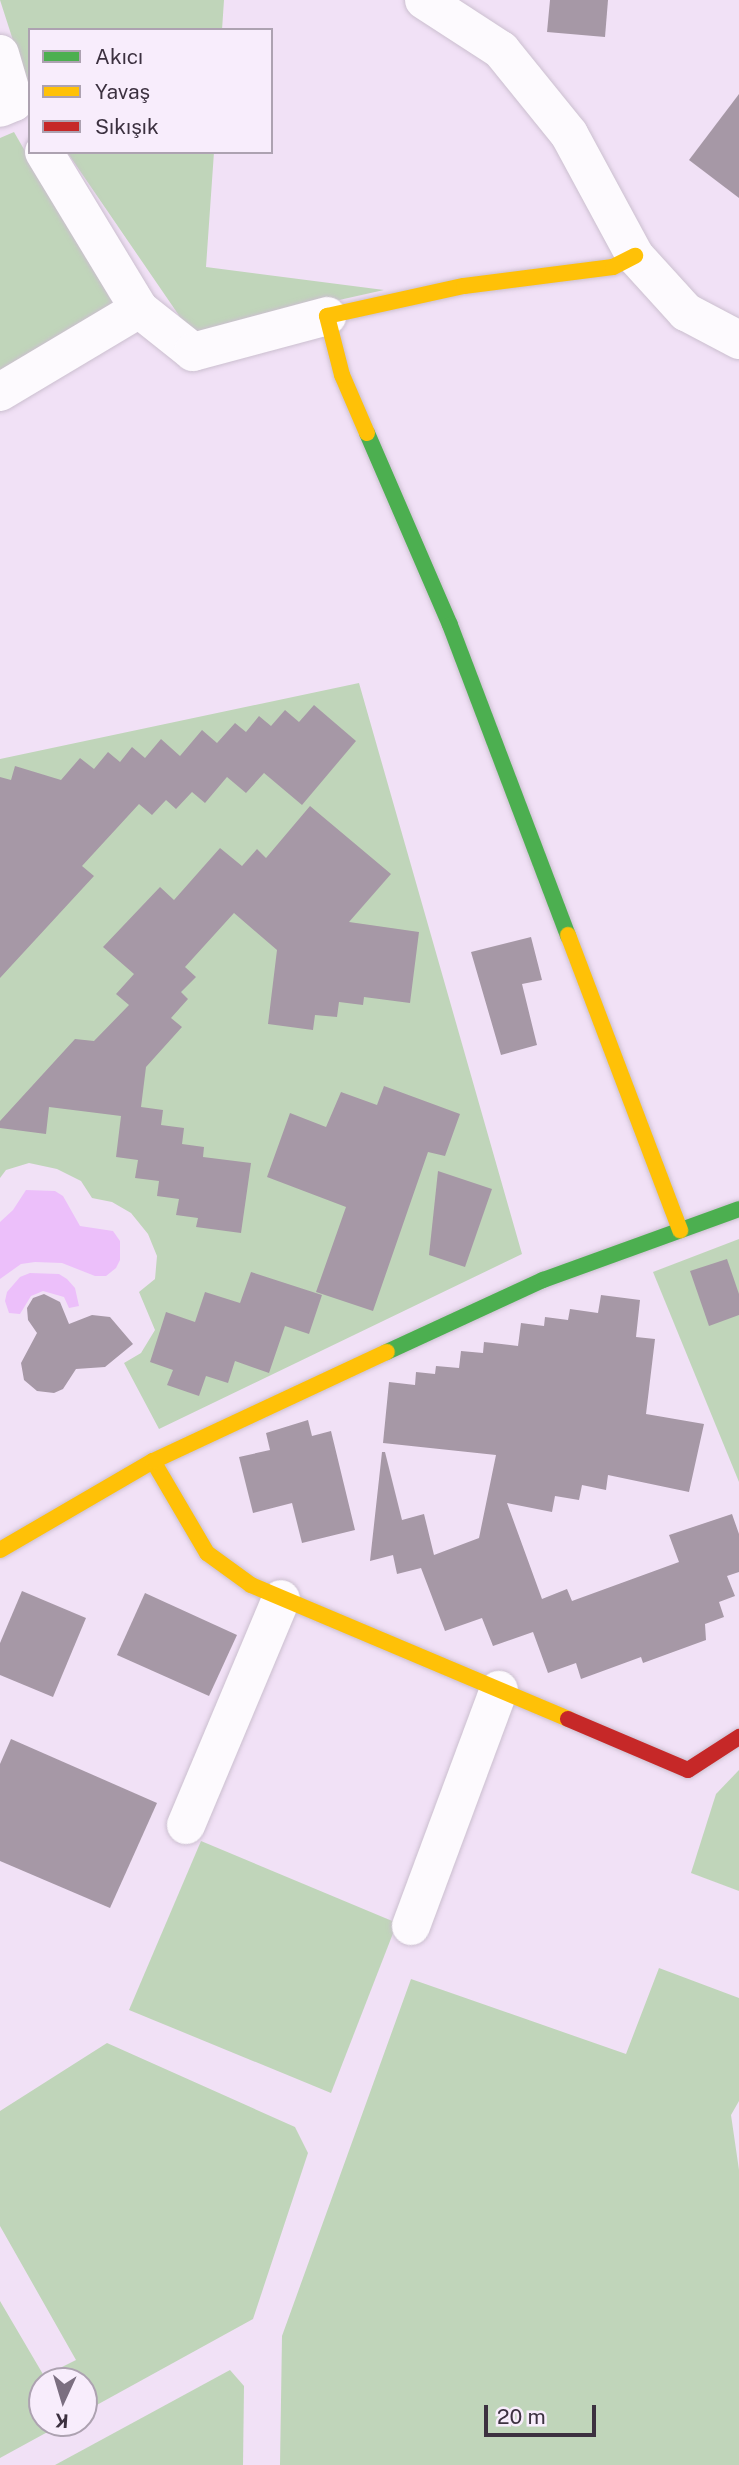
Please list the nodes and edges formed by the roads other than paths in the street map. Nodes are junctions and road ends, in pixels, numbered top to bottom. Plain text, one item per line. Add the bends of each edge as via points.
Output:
1 (424, 0) edge
2 (0, 54) edge
3 (15, 113) edge
4 (45, 154) edge
5 (635, 256) junction
6 (139, 309) junction
7 (327, 316) junction
8 (739, 340) edge
9 (0, 392) edge
10 (739, 1209) edge
11 (680, 1230) junction
12 (153, 1461) junction
13 (0, 1550) edge
14 (281, 1598) junction
15 (499, 1690) junction
16 (739, 1737) edge
17 (186, 1825) dead end
18 (411, 1926) dead end

1 - 5 street via 500,50 527,78 569,134
2 - 3 street
4 - 6 street
5 - 7 street via 613,267 464,286
5 - 8 street via 686,312
6 - 7 street via 193,352
6 - 9 street
7 - 11 street via 342,375 450,625
10 - 11 street
11 - 12 street via 542,1280
12 - 13 street
12 - 14 street via 207,1553 251,1585
14 - 15 street
14 - 17 street
15 - 16 street via 688,1770
15 - 18 street

